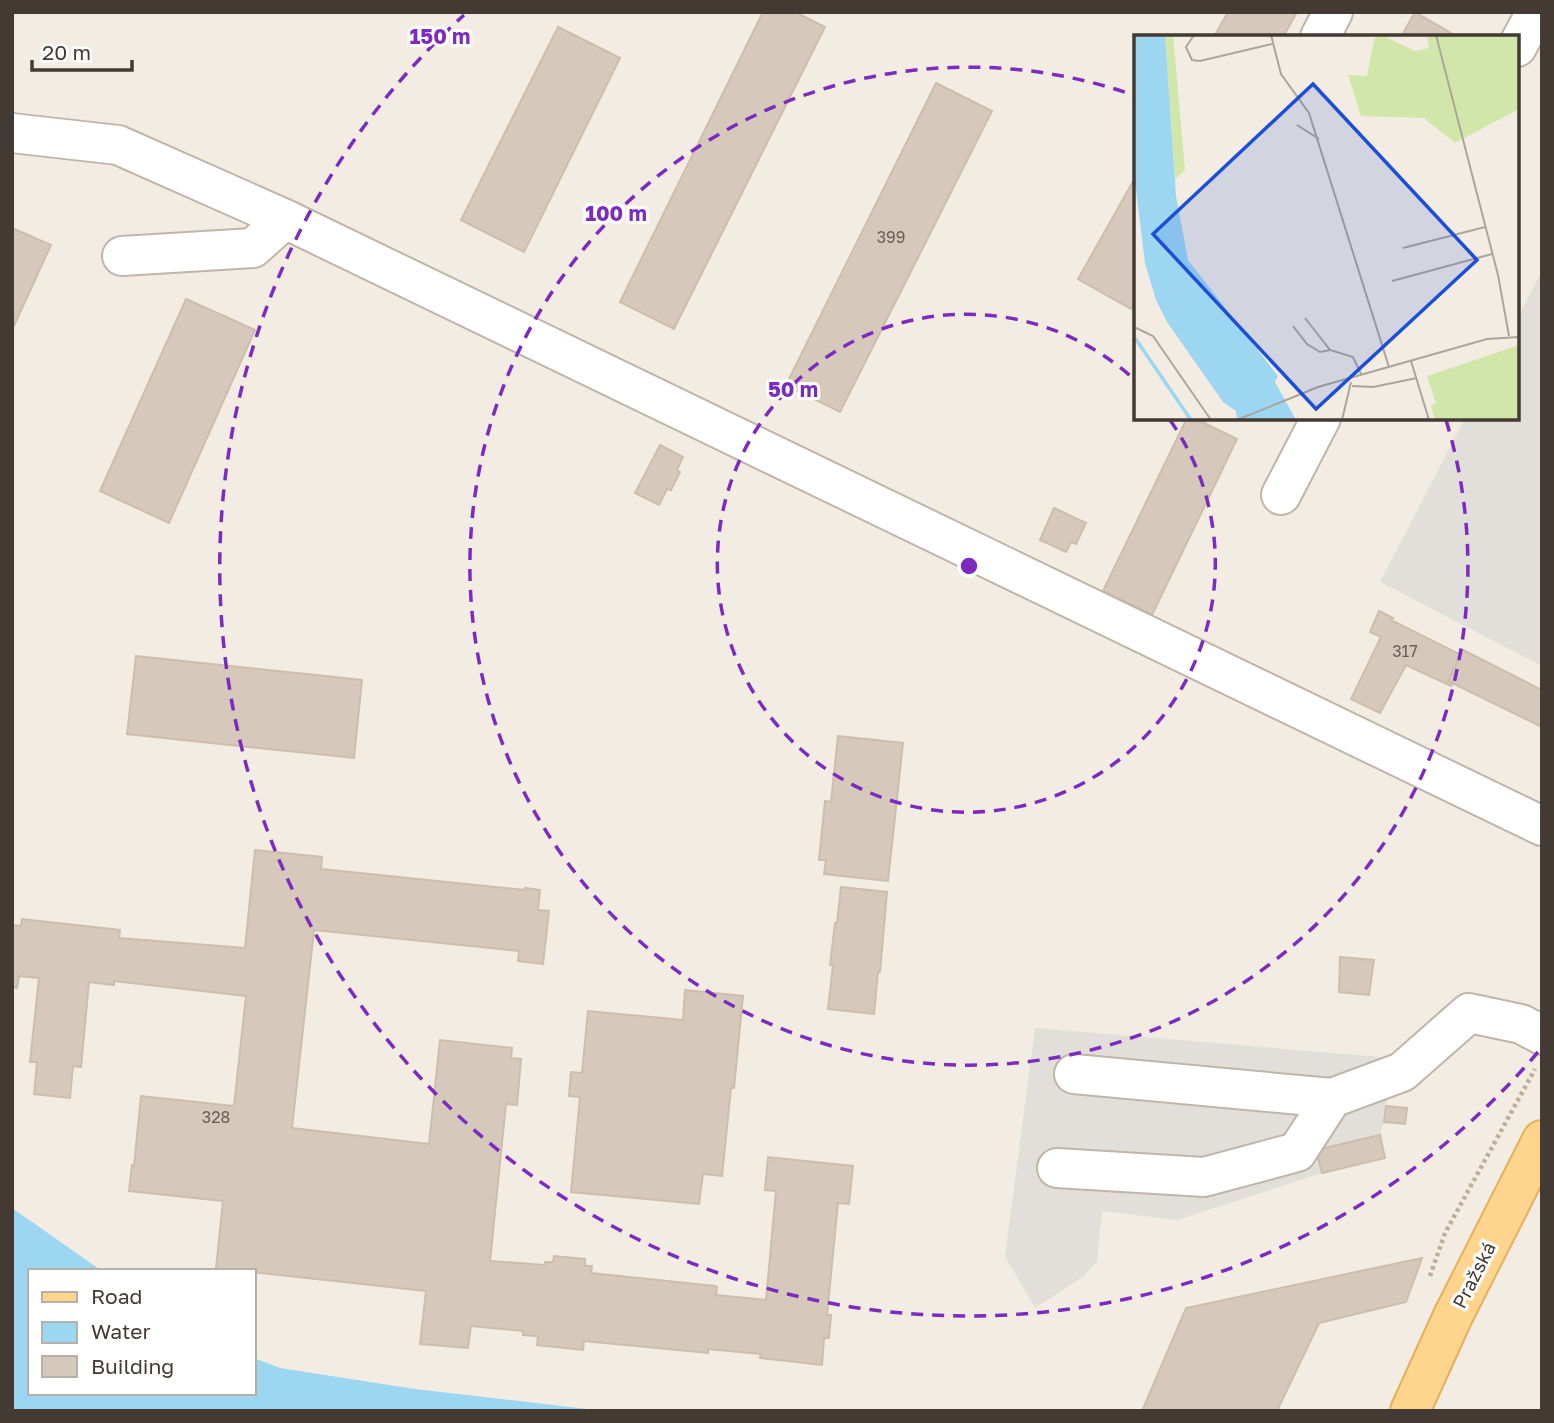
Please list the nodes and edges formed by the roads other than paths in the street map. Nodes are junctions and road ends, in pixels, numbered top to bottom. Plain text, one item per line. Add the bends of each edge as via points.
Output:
1 (1333, 12) edge
2 (1536, 12) edge
3 (1321, 35) edge
4 (1519, 43) edge
5 (12, 133) edge
6 (285, 219) junction
7 (122, 256) dead end
8 (1320, 420) edge
9 (1281, 495) dead end
10 (1542, 826) edge
11 (1542, 1035) edge
12 (1074, 1074) dead end
13 (1332, 1098) junction
14 (1542, 1140) edge
15 (1057, 1168) dead end
16 (1410, 1411) edge

1 - 3 lane
2 - 4 lane
5 - 6 lane via 118,145
6 - 7 lane via 253,248
6 - 10 lane
8 - 9 lane
11 - 13 lane via 1521,1024 1469,1013 1402,1072
12 - 13 lane
13 - 15 lane via 1297,1152 1204,1177
14 - 16 main road, Pražská

